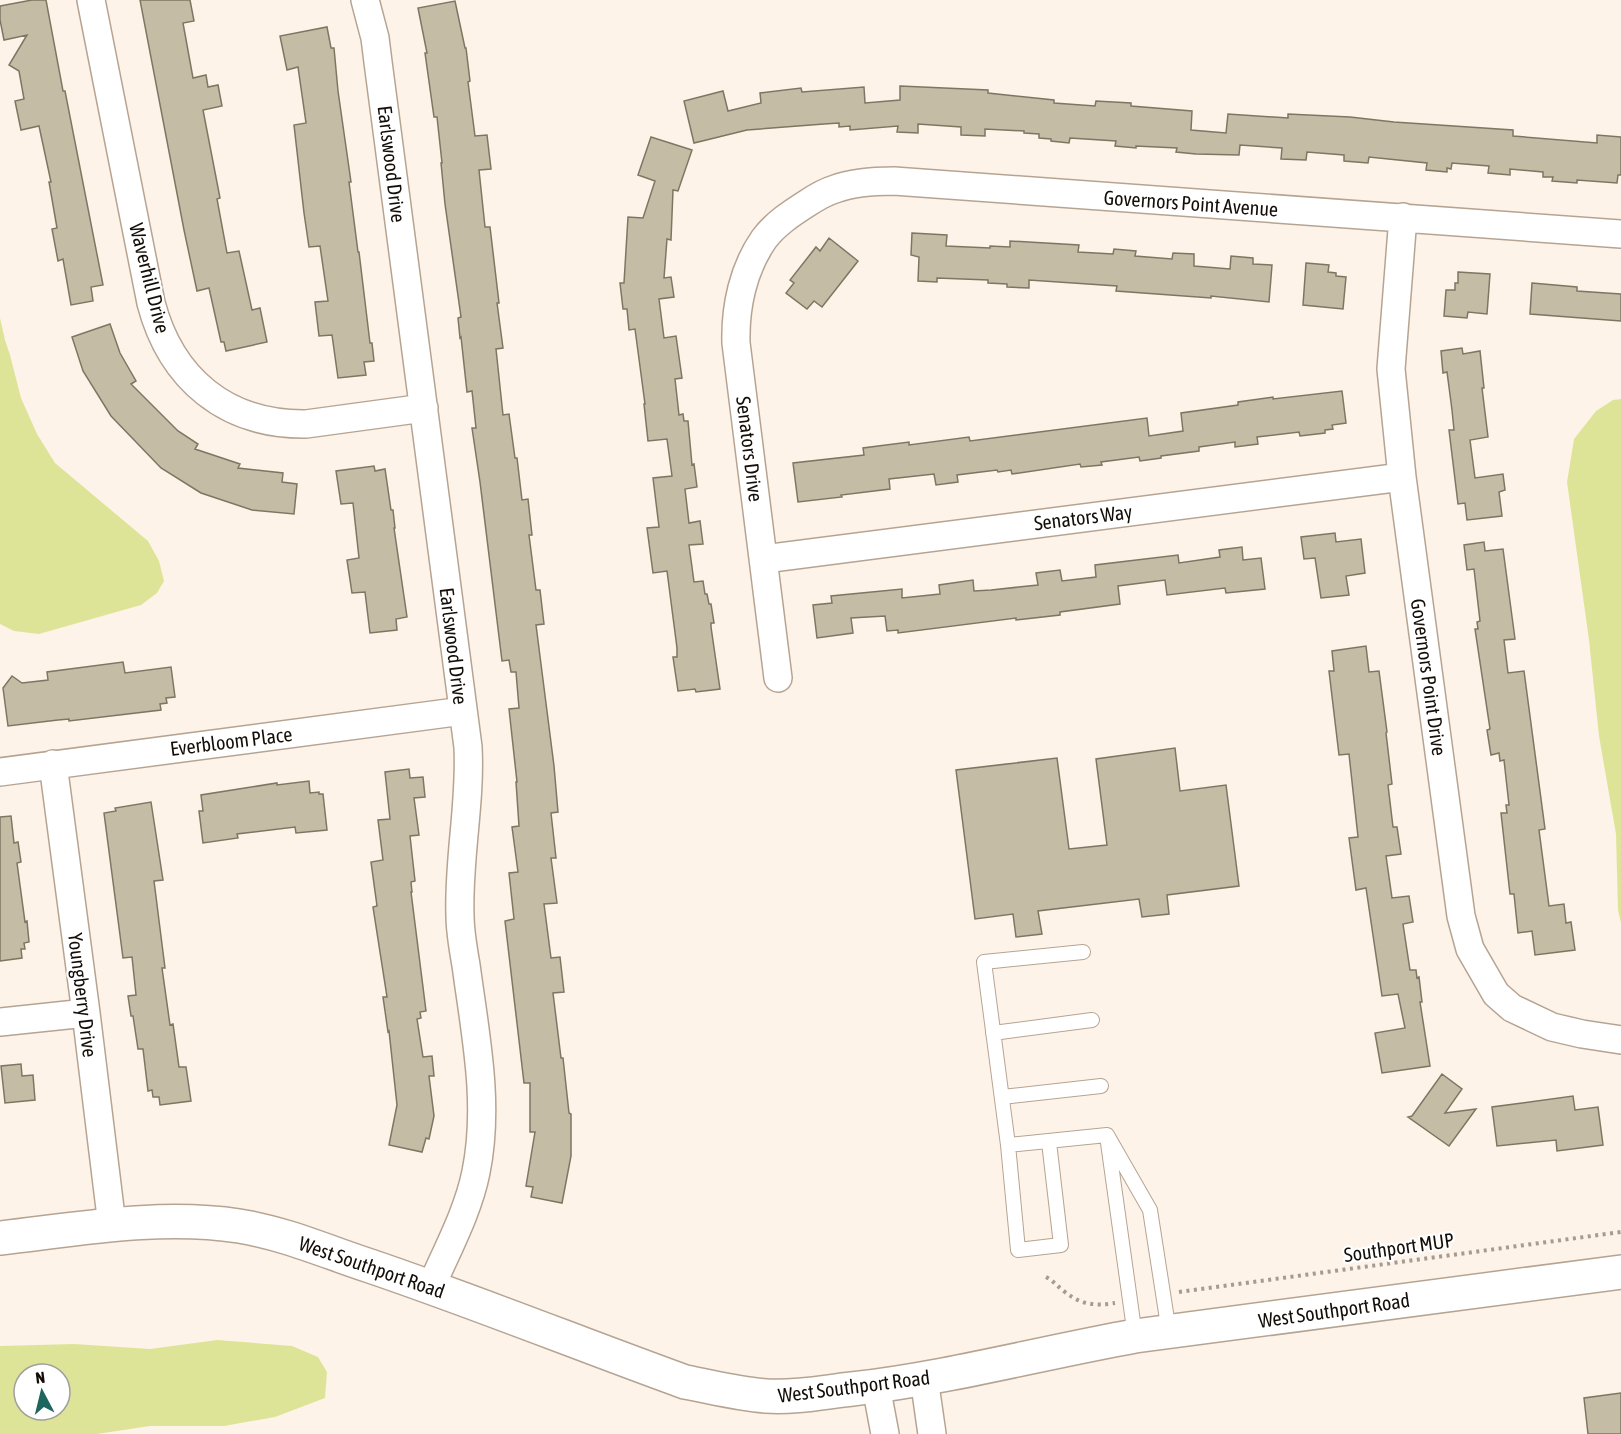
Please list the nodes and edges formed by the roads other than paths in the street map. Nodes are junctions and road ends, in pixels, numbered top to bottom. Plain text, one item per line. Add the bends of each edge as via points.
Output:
1 (91, 0) edge
2 (365, 0) edge
3 (1403, 217) junction
4 (774, 229) joint
5 (1621, 234) edge
6 (424, 408) junction
7 (1402, 477) junction
8 (764, 559) junction
9 (778, 678) dead end
10 (463, 711) junction
11 (53, 764) junction
12 (0, 772) edge
13 (1083, 952) dead end
14 (86, 1013) junction
15 (1092, 1020) dead end
16 (0, 1022) edge
17 (993, 1033) junction
18 (1621, 1040) edge
19 (1101, 1086) dead end
20 (1002, 1097) junction
21 (1107, 1135) junction
22 (1049, 1142) junction
23 (1008, 1145) junction
24 (112, 1225) junction
25 (0, 1238) edge
26 (1621, 1272) edge
27 (431, 1287) junction
28 (1169, 1332) junction
29 (1135, 1336) junction
30 (924, 1378) junction
31 (876, 1386) junction
32 (885, 1434) edge
33 (932, 1434) edge

1 - 6 street, Waverhill Drive via 153,310 160,333 187,375 233,409 289,424
2 - 6 street, Earlswood Drive via 377,49
3 - 4 street, Governors Point Avenue via 894,181 834,189 793,212
3 - 5 street, Governors Point Avenue
3 - 7 street, Governors Point Drive via 1391,369
4 - 8 street, Senators Drive via 746,275 736,325
6 - 10 street, Earlswood Drive
7 - 8 street, Senators Way
7 - 18 street, Governors Point Drive via 1461,916 1470,949 1496,994 1512,1008 1552,1027
8 - 9 street, Senators Drive
10 - 11 street, Everbloom Place
10 - 27 street, Earlswood Drive via 469,777 460,922 481,1082 482,1125 474,1182
11 - 12 street, Everbloom Place
11 - 14 street, Youngberry Drive
13 - 17 lane via 984,962
14 - 16 street
14 - 24 street, Youngberry Drive
15 - 17 lane
17 - 20 lane
19 - 20 lane
20 - 23 lane
21 - 22 lane
21 - 28 lane via 1150,1210
21 - 29 lane
22 - 23 lane
22 - 23 lane via 1061,1245 1018,1250
24 - 25 main road, West Southport Road
24 - 27 main road, West Southport Road via 158,1221 240,1226
26 - 28 main road, West Southport Road
27 - 31 main road, West Southport Road via 685,1382 767,1396
28 - 29 main road, West Southport Road
29 - 30 main road, West Southport Road
30 - 31 main road, West Southport Road
30 - 33 street
31 - 32 street

